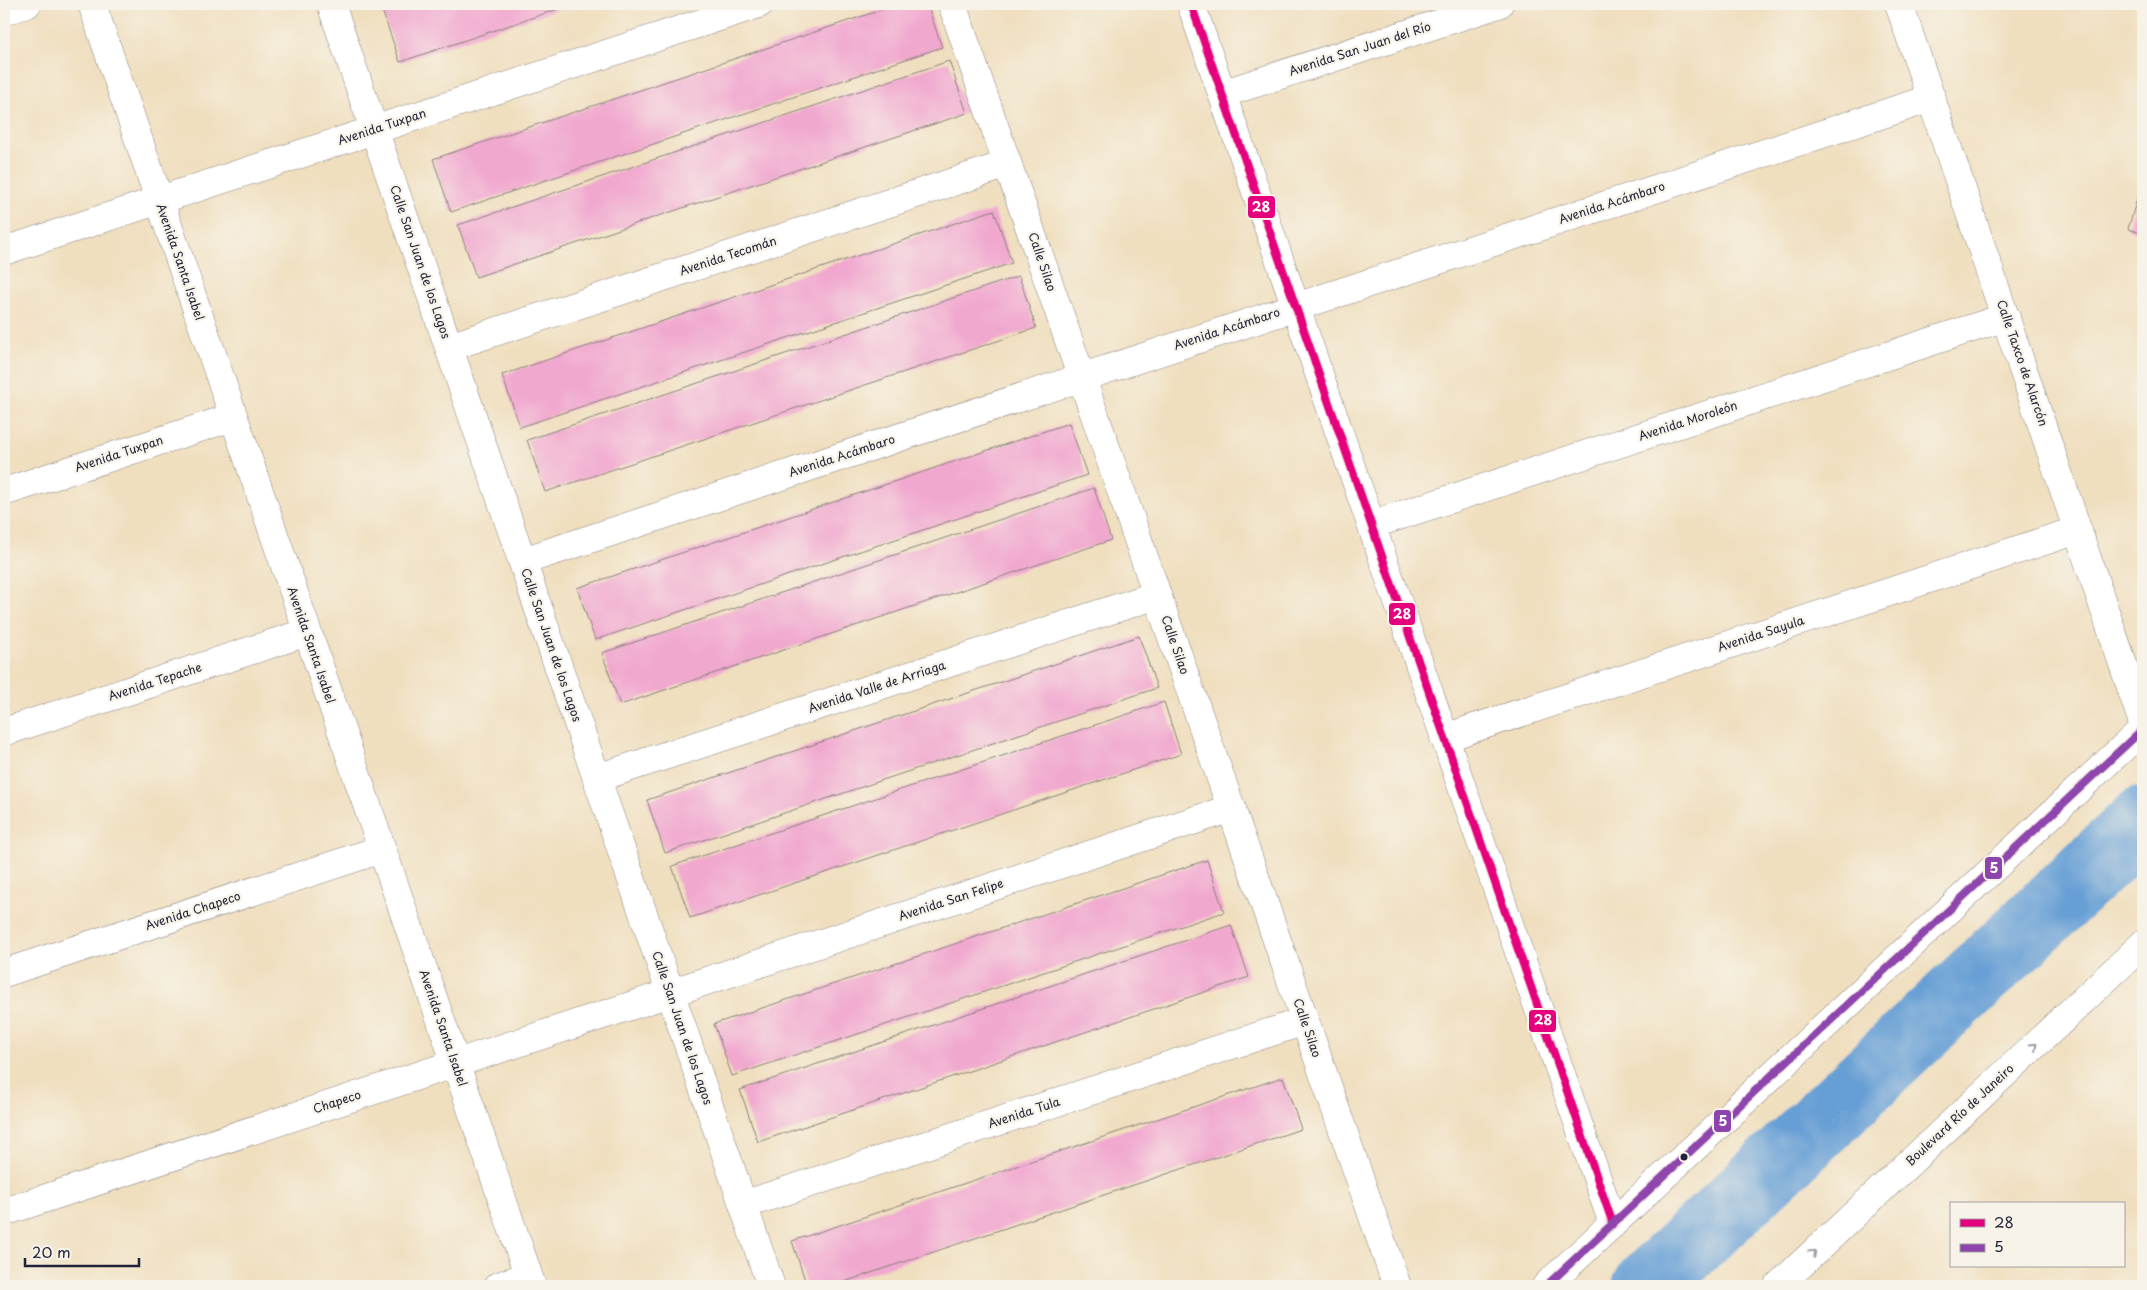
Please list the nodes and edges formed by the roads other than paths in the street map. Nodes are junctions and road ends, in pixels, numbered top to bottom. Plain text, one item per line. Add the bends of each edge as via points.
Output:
1 (27, 4) edge
2 (92, 4) edge
3 (331, 4) edge
4 (760, 4) edge
5 (952, 4) edge
6 (1191, 4) edge
7 (1499, 4) edge
8 (1899, 4) edge
9 (4, 11) edge
10 (1222, 94) junction
11 (1932, 98) junction
12 (374, 130) junction
13 (1008, 164) junction
14 (160, 200) junction
15 (4, 251) edge
16 (1296, 307) junction
17 (2006, 317) junction
18 (448, 347) junction
19 (1082, 377) junction
20 (233, 417) junction
21 (4, 492) edge
22 (1371, 525) junction
23 (2078, 530) junction
24 (522, 561) junction
25 (1157, 595) junction
26 (307, 632) junction
27 (2143, 722) edge
28 (2143, 729) edge
29 (4, 732) edge
30 (1444, 738) junction
31 (597, 778) junction
32 (1232, 808) junction
33 (382, 850) junction
34 (2143, 944) edge
35 (4, 973) edge
36 (670, 992) junction
37 (1305, 1021) junction
38 (455, 1063) junction
39 (743, 1205) junction
40 (4, 1212) edge
41 (1613, 1224) junction
42 (530, 1281) edge
43 (498, 1286) edge
44 (771, 1286) edge
45 (1398, 1286) edge
46 (1546, 1286) edge
47 (1778, 1286) edge

1 - 9 street
2 - 14 street, Avenida Santa Isabel
3 - 12 street, Calle San Juan de los Lagos
4 - 12 street, Avenida Tuxpan
5 - 13 street, Calle Silao
6 - 10 street
7 - 10 street, Avenida San Juan del Río
8 - 11 street, Calle Taxco de Alarcón
10 - 16 street
11 - 16 street, Avenida Acámbaro
11 - 17 street, Calle Taxco de Alarcón
12 - 14 street, Avenida Tuxpan
12 - 18 street, Calle San Juan de los Lagos
13 - 18 street, Avenida Tecomán
13 - 19 street, Calle Silao
14 - 15 street, Avenida Tuxpan
14 - 20 street, Avenida Santa Isabel
16 - 19 street, Avenida Acámbaro
16 - 22 street
17 - 22 street, Avenida Moroleón
17 - 23 street, Calle Taxco de Alarcón
18 - 24 street, Calle San Juan de los Lagos
19 - 24 street, Avenida Acámbaro
19 - 25 street, Calle Silao
20 - 21 street, Avenida Tuxpan
20 - 26 street, Avenida Santa Isabel
22 - 30 street
23 - 27 street, Calle Taxco de Alarcón
23 - 30 street, Avenida Sayula
24 - 31 street, Calle San Juan de los Lagos
25 - 31 street, Avenida Valle de Arriaga
25 - 32 street, Calle Silao
26 - 29 street, Avenida Tepache
26 - 33 street, Avenida Santa Isabel
28 - 41 street
30 - 41 street
31 - 36 street, Calle San Juan de los Lagos
32 - 36 street, Avenida San Felipe
32 - 37 street, Calle Silao
33 - 35 street, Avenida Chapeco
33 - 38 street, Avenida Santa Isabel
47 -> 34 street, Boulevard Río de Janeiro
36 - 38 street, Chapeco
36 - 39 street, Calle San Juan de los Lagos
37 - 39 street, Avenida Tula
37 - 45 street, Calle Silao
38 - 40 street, Chapeco
38 - 42 street, Avenida Santa Isabel
39 - 44 street, Calle San Juan de los Lagos
41 - 46 street
42 - 43 street

